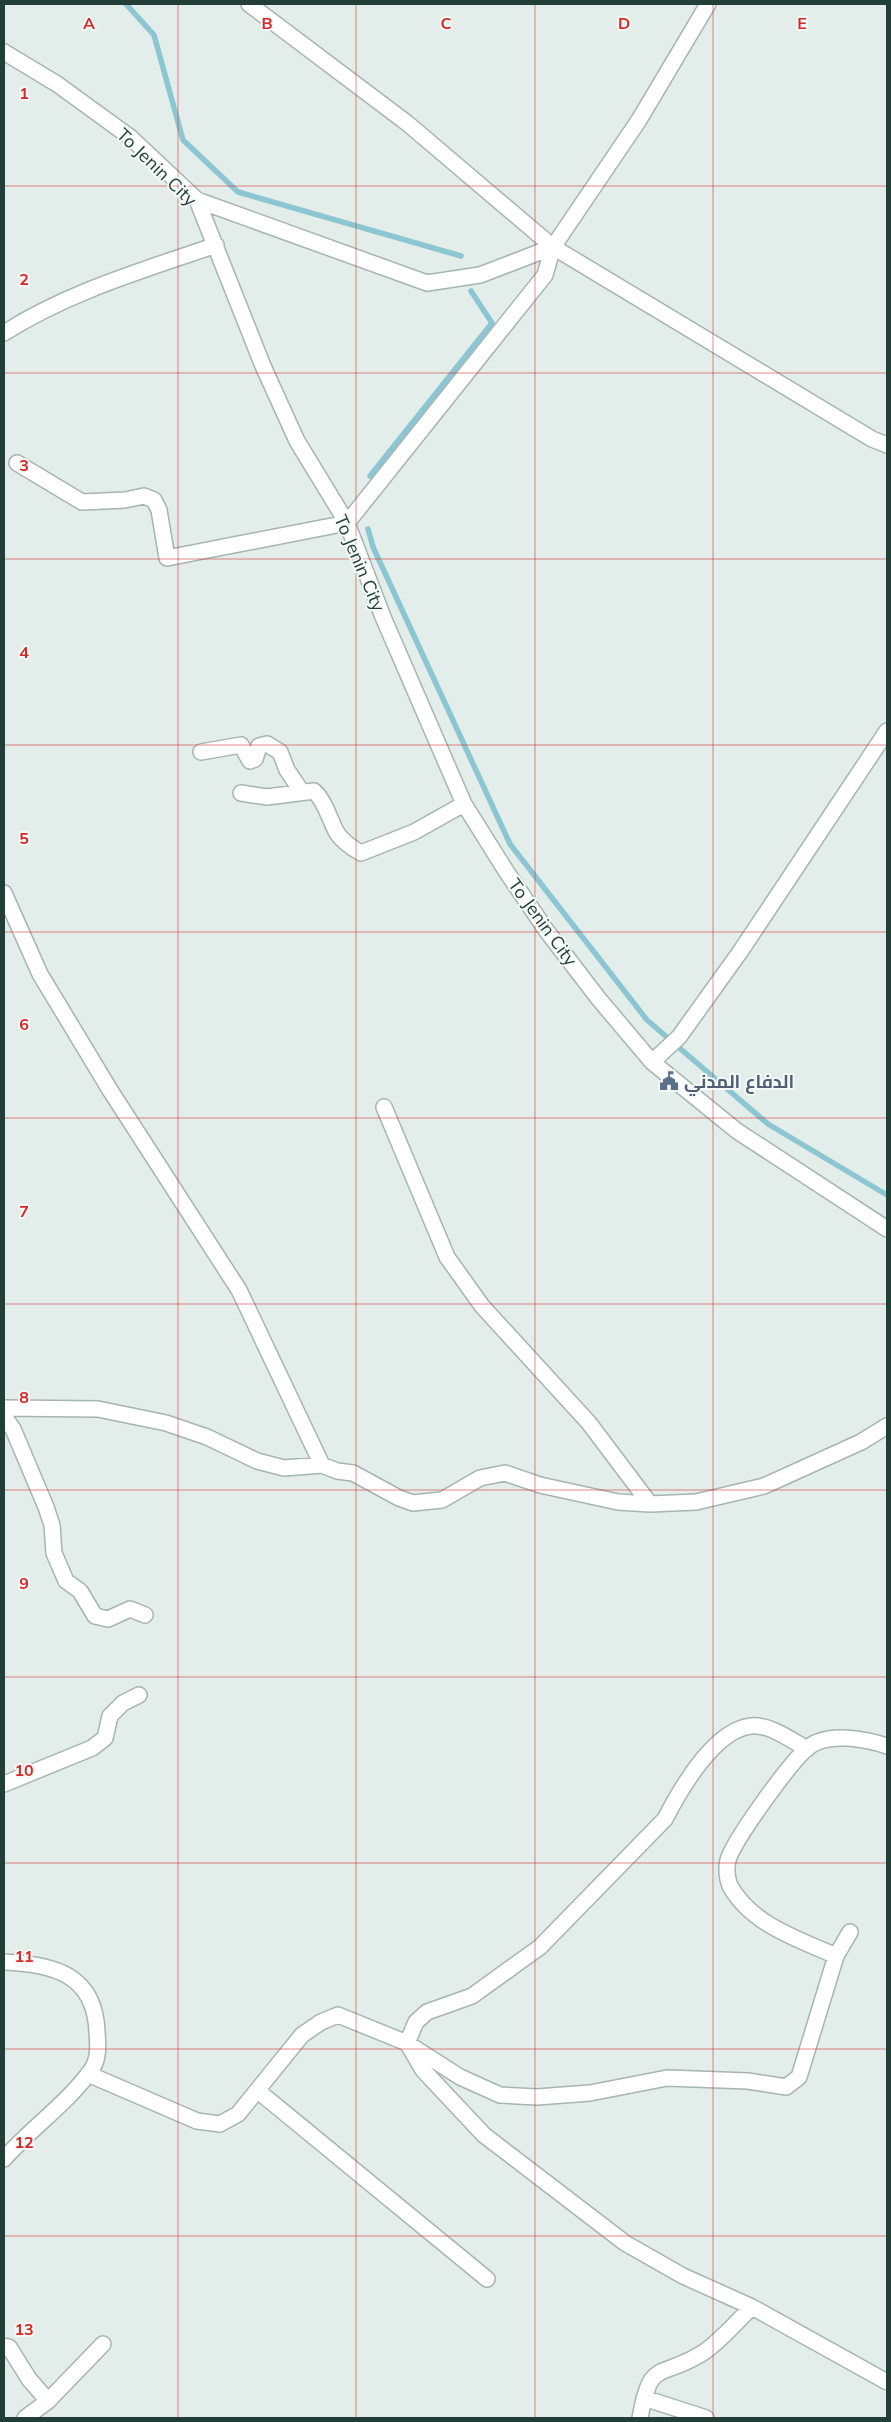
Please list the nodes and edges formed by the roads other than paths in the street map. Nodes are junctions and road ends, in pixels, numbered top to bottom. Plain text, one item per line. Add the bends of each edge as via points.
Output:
1 (249, 4) edge
2 (708, 4) edge
3 (4, 52) edge
4 (197, 200) junction
5 (216, 245) junction
6 (553, 247) junction
7 (4, 333) edge
8 (887, 445) edge
9 (16, 463) dead end
10 (346, 523) junction
11 (887, 731) edge
12 (201, 752) dead end
13 (302, 792) junction
14 (241, 793) dead end
15 (464, 804) junction
16 (4, 893) edge
17 (652, 1062) junction
18 (384, 1107) dead end
19 (887, 1229) edge
20 (4, 1408) edge
21 (4, 1416) edge
22 (887, 1426) edge
23 (322, 1465) junction
24 (650, 1504) junction
25 (145, 1615) dead end
26 (140, 1695) dead end
27 (887, 1746) edge
28 (807, 1749) junction
29 (4, 1784) edge
30 (850, 1932) dead end
31 (836, 1956) junction
32 (4, 1962) edge
33 (407, 2043) junction
34 (88, 2074) junction
35 (258, 2091) junction
36 (4, 2159) edge
37 (488, 2279) dead end
38 (752, 2307) junction
39 (103, 2344) dead end
40 (4, 2346) edge
41 (887, 2382) edge
42 (644, 2398) junction
43 (48, 2401) junction
44 (25, 2418) edge
45 (640, 2418) edge
46 (706, 2418) edge

1 - 6 street via 407,123
2 - 6 street via 639,120
3 - 4 street, To Jenin City via 57,84 130,137
4 - 5 street, To Jenin City
4 - 6 street via 427,283 480,275
5 - 7 street via 121,278 25,319
5 - 10 street, To Jenin City via 263,366 297,441
6 - 8 street
6 - 10 street via 545,275
9 - 10 street via 82,502 144,496 154,500 159,510 167,558
10 - 15 street, To Jenin City
11 - 17 street via 735,960 679,1037
12 - 13 street via 242,745 250,761 255,759 259,746 266,744 280,752 287,770
13 - 14 street via 267,797
13 - 15 street via 314,791 321,797 338,834 362,853 414,832
15 - 17 street, To Jenin City via 546,930
16 - 23 street via 40,974 110,1090 239,1290
17 - 19 street, To Jenin City via 737,1131
18 - 24 street via 447,1257 482,1306 589,1424
20 - 23 street via 98,1409 174,1426 207,1437 257,1461 284,1468
21 - 25 street via 13,1429 46,1507 52,1525 54,1554 66,1581 80,1591 94,1616 108,1619 130,1610
22 - 24 street via 861,1442 764,1486 696,1502
23 - 24 street via 353,1473 413,1503 442,1500 480,1478 505,1474 618,1502
26 - 29 street via 123,1703 110,1716 106,1738 92,1748
27 - 28 street via 875,1742 825,1740
28 - 31 street via 774,1787 735,1845 728,1860 727,1873 730,1886 753,1914 778,1931
28 - 33 street via 763,1727 750,1726 723,1739 700,1762 656,1830 540,1947 472,1996 427,2012 416,2022
30 - 31 street
31 - 33 street via 799,2078 786,2087 748,2081 667,2078 590,2093 537,2097 500,2095 460,2077
32 - 34 street via 59,1970 85,1990 92,2002 98,2053
33 - 35 street via 338,2016 321,2022 302,2035
33 - 38 street via 423,2070 478,2129 546,2183 625,2243 682,2276
34 - 35 street via 211,2124 220,2124 238,2114
34 - 36 street
35 - 37 street
38 - 41 street
38 - 42 street via 701,2354 653,2376
39 - 43 street
40 - 43 street via 9,2347 29,2379
42 - 45 street
42 - 46 street
43 - 44 street

